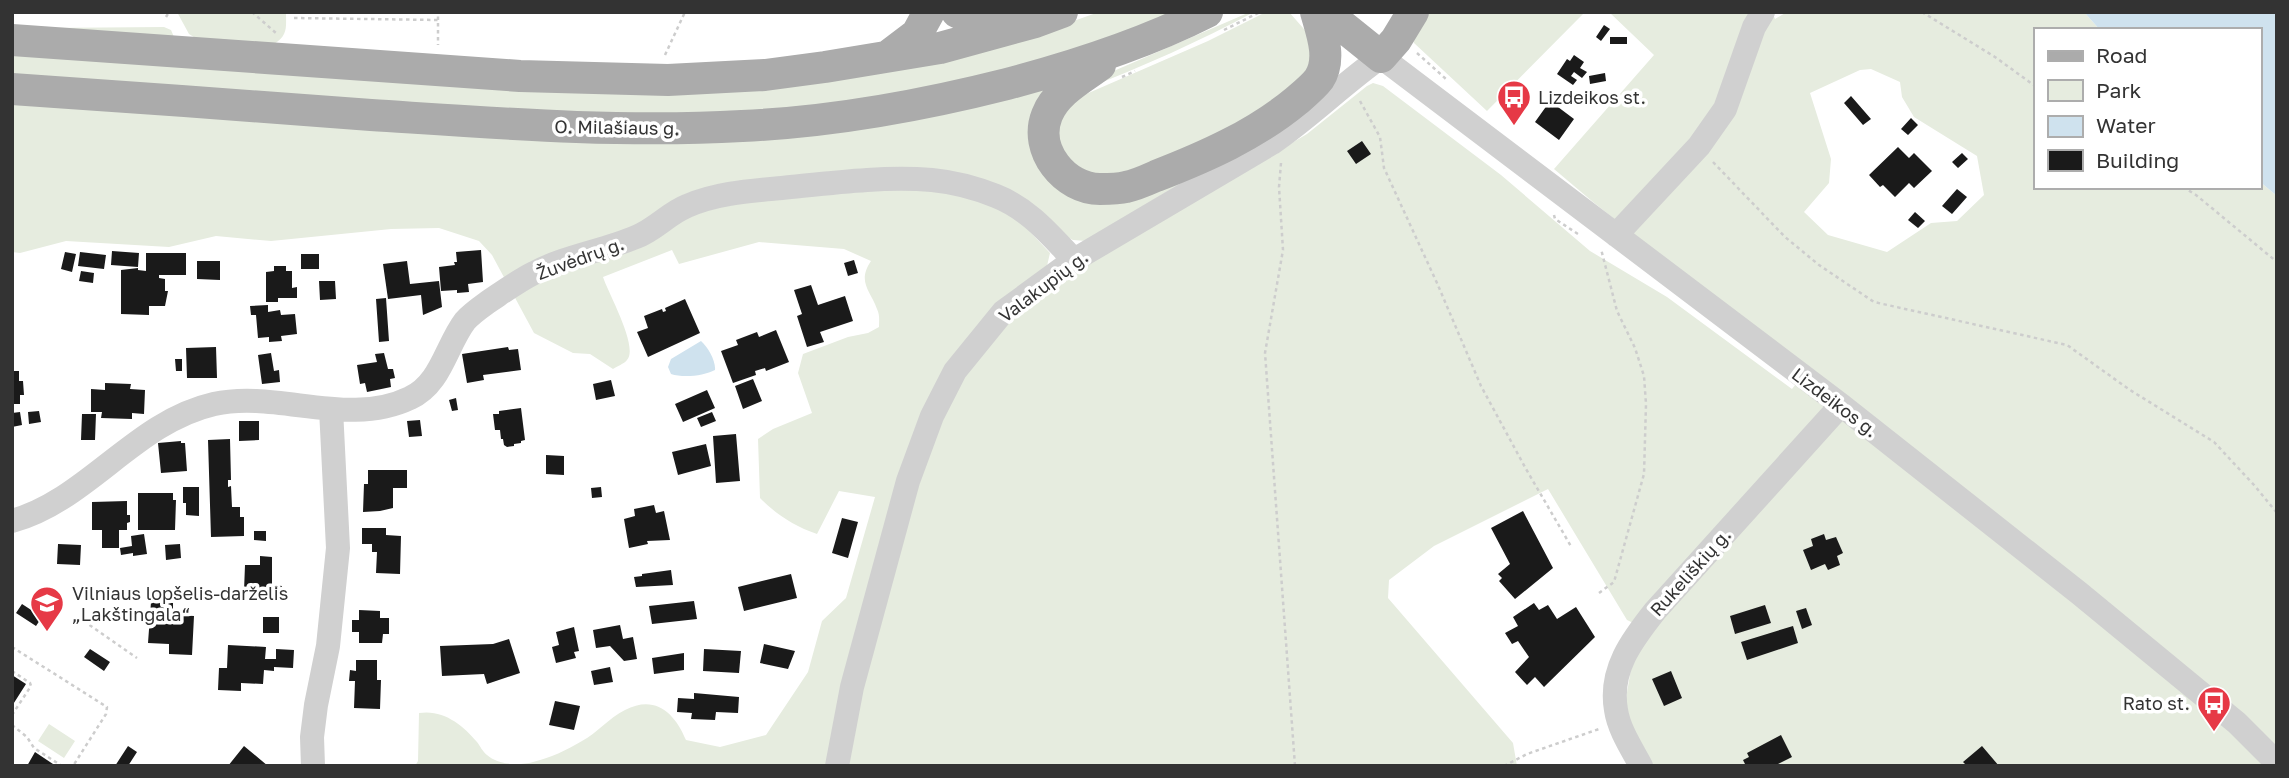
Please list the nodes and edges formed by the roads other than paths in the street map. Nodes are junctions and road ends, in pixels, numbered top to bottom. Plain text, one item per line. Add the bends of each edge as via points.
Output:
1 (929, 12) edge
2 (957, 12) edge
3 (1207, 12) edge
4 (1316, 12) edge
5 (1325, 12) edge
6 (1413, 12) edge
7 (1763, 12) edge
8 (1048, 17) edge
9 (12, 40) edge
10 (1118, 51) junction
11 (887, 57) junction
12 (1381, 57) junction
13 (12, 89) edge
14 (1280, 126) junction
15 (1608, 241) junction
16 (1074, 260) junction
17 (1840, 405) junction
18 (331, 409) junction
19 (12, 521) edge
20 (2277, 763) edge
21 (313, 766) edge
22 (837, 766) edge
23 (1641, 766) edge

1 - 11 main road via 917,34
2 - 8 main road via 973,20
3 - 10 main road, O. Milašiaus g.
4 - 14 main road via 1326,60 1319,78
5 - 12 main road
6 - 12 main road
7 - 15 street via 1725,109 1699,146
8 - 11 main road via 940,48
9 - 11 main road via 593,79 765,75
10 - 13 main road, O. Milašiaus g. via 957,96 800,122 716,127 517,125
10 - 14 main road via 1058,96 1046,116 1046,149 1053,164 1081,187 1127,187
12 - 14 street via 1300,124
12 - 15 street, Lizdeikos g.
14 - 16 street, Valakupių g. via 1231,167
15 - 17 street, Lizdeikos g.
16 - 18 street, Žuvėdrų g. via 1033,217 998,196 932,180 832,182 716,196 685,206 641,236 535,272 487,303 466,320 442,365 411,398 370,409
16 - 22 street, Valakupių g. via 1003,312 955,371 932,416 879,584
17 - 20 street, Lizdeikos g. via 2090,602 2237,723
17 - 23 street, Rukeliškių g. via 1629,643 1621,659 1616,712
18 - 19 street, Žuvėdrų g. via 255,402 211,405 164,423 50,506
18 - 21 street via 338,548 312,737

